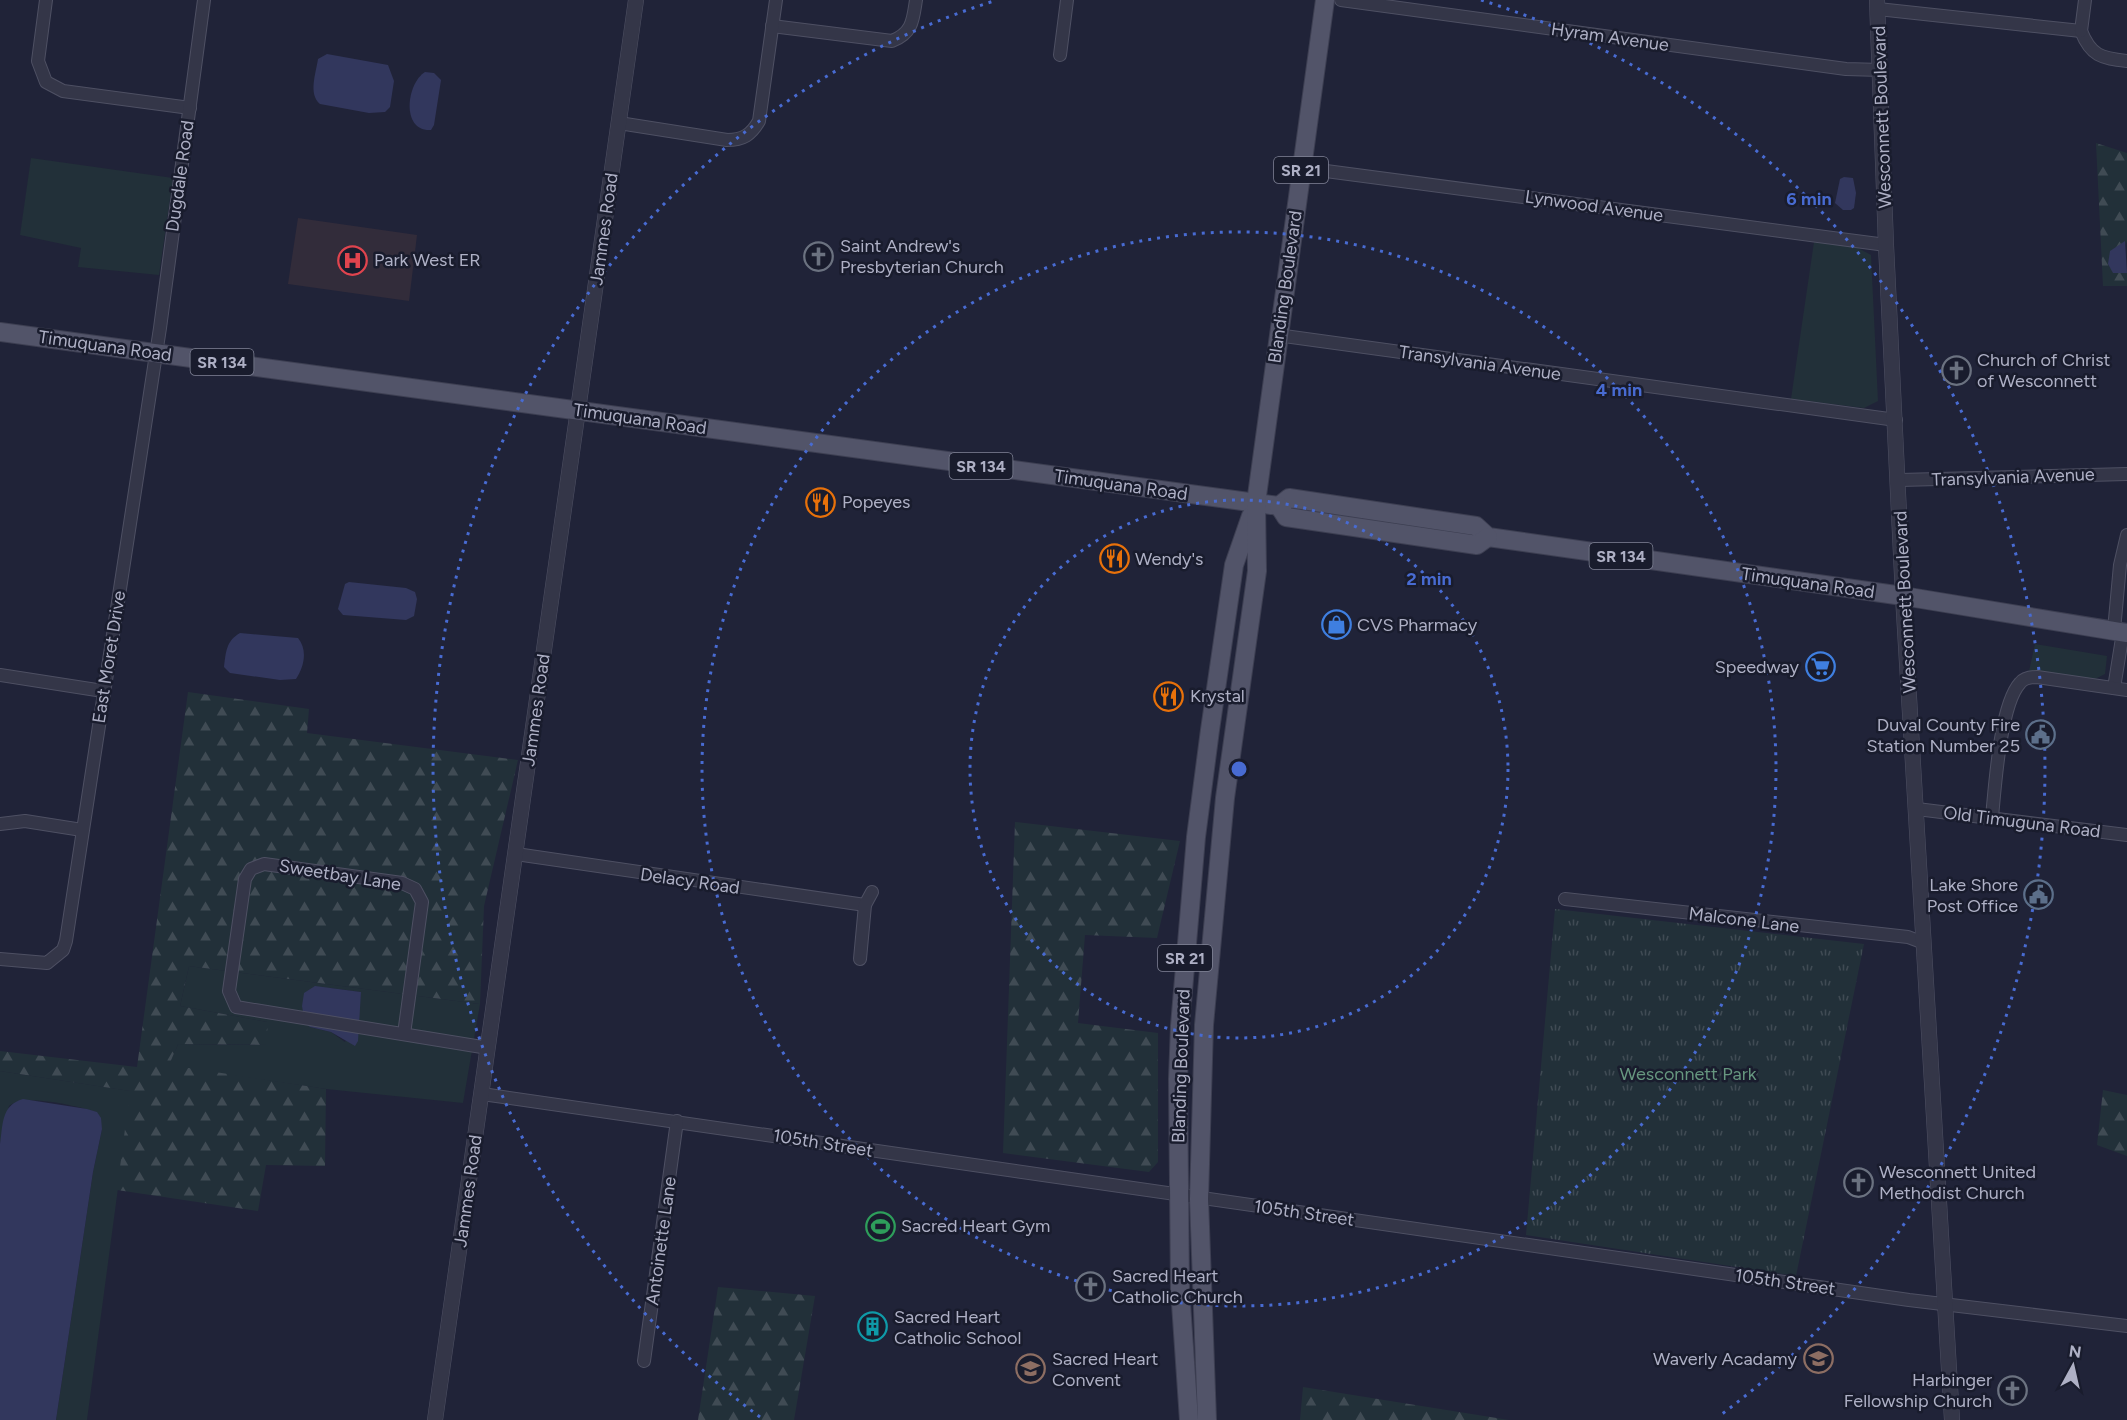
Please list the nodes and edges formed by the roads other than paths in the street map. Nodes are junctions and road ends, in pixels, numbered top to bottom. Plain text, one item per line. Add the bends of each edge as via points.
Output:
1 (46, 0) edge
2 (204, 0) edge
3 (636, 0) edge
4 (776, 0) edge
5 (916, 0) edge
6 (1067, 0) edge
7 (1325, 0) edge
8 (1341, 0) edge
9 (2085, 0) edge
10 (1878, 5) edge
11 (772, 26) junction
12 (2080, 31) junction
13 (1060, 55) dead end
14 (2127, 61) edge
15 (1881, 70) junction
16 (190, 108) junction
17 (619, 123) junction
18 (1302, 165) junction
19 (1886, 245) junction
20 (0, 332) edge
21 (1277, 335) junction
22 (156, 353) junction
23 (579, 411) junction
24 (1896, 420) junction
25 (2127, 474) edge
26 (1900, 480) junction
27 (1256, 503) junction
28 (2127, 535) edge
29 (1903, 596) junction
30 (2121, 632) edge
31 (0, 675) edge
32 (2121, 689) edge
33 (104, 691) junction
34 (1917, 809) junction
35 (1992, 817) junction
36 (0, 824) edge
37 (82, 830) junction
38 (2127, 835) edge
39 (516, 854) junction
40 (1194, 866) junction
41 (872, 892) dead end
42 (1565, 899) dead end
43 (865, 905) junction
44 (1924, 943) junction
45 (0, 959) edge
46 (860, 959) dead end
47 (1185, 964) junction
48 (1209, 964) junction
49 (1204, 1025) junction
50 (404, 1034) junction
51 (488, 1048) junction
52 (482, 1094) junction
53 (677, 1121) junction
54 (1178, 1195) junction
55 (1199, 1199) junction
56 (1945, 1304) junction
57 (2127, 1326) edge
58 (644, 1361) dead end
59 (435, 1420) edge
60 (1189, 1420) edge
61 (1207, 1420) edge
62 (1952, 1420) edge

1 - 16 street via 38,61 46,82 63,91
2 - 16 street, Dugdale Road
3 - 17 street, Jammes Road
4 - 11 street
5 - 11 street via 913,22 902,37 884,41
6 - 13 street
7 - 18 main road, Blanding Boulevard / SR 21
8 - 15 street, Hyram Avenue via 1846,69
9 - 12 street
10 - 12 street
10 - 15 street, Wesconnett Boulevard
11 - 17 street via 759,121 747,136 727,140
12 - 14 street via 2095,54
15 - 19 street, Wesconnett Boulevard
16 - 22 street, Dugdale Road
17 - 23 street, Jammes Road
18 - 19 street, Lynwood Avenue
18 - 21 main road, Blanding Boulevard / SR 21
19 - 24 street, Wesconnett Boulevard
20 - 22 main road, Timuquana Road / SR 134
21 - 24 street, Transylvania Avenue
21 - 27 main road, Blanding Boulevard / SR 21
22 - 23 main road, Timuquana Road / SR 134
22 - 33 street, East Moret Drive
23 - 27 main road, Timuquana Road / SR 134
23 - 39 street, Jammes Road
24 - 26 street, Wesconnett Boulevard
25 - 26 street, Transylvania Avenue
26 - 29 street, Wesconnett Boulevard
27 - 29 main road, Timuquana Road / SR 134 via 1279,506 1290,498 1476,526 1488,537
27 - 40 main road, Blanding Boulevard / SR 21 via 1234,565
27 - 48 main road, Blanding Boulevard / SR 21 via 1257,572 1225,798
28 - 30 street via 2120,565
29 - 30 main road, Timuquana Road / SR 134
29 - 34 street, Wesconnett Boulevard
30 - 32 street
31 - 33 street
32 - 35 street via 2037,677 2020,682 2004,724
33 - 37 street, East Moret Drive
34 - 35 street, Old Timuguna Road
34 - 44 street, Wesconnett Boulevard
35 - 38 street, Old Timuguna Road
36 - 37 street via 25,821
37 - 45 street, East Moret Drive via 63,950 47,963
39 - 43 street, Delacy Road
39 - 51 street, Jammes Road
40 - 47 main road, Blanding Boulevard / SR 21
40 - 48 main road via 1201,886 1196,944
41 - 43 street
42 - 44 street, Malcone Lane via 1908,937
43 - 46 street
44 - 56 street, Wesconnett Boulevard
47 - 49 main road via 1200,991
47 - 54 main road, Blanding Boulevard / SR 21 via 1178,1079
48 - 49 main road, Blanding Boulevard / SR 21
49 - 55 main road, Blanding Boulevard / SR 21
50 - 50 street, Sweetbay Lane via 236,1007 229,991 244,879 251,869 264,864 402,883 414,889 422,902
50 - 51 street, Sweetbay Lane
51 - 52 street, Jammes Road
52 - 53 street, 105th Street
52 - 59 street, Jammes Road
53 - 54 street, 105th Street
53 - 58 street, Antoinette Lane
54 - 55 street, 105th Street
54 - 60 main road, Blanding Boulevard / SR 21
55 - 56 street, 105th Street
55 - 61 main road, Blanding Boulevard / SR 21
56 - 57 street, 105th Street
56 - 62 street, Wesconnett Boulevard

